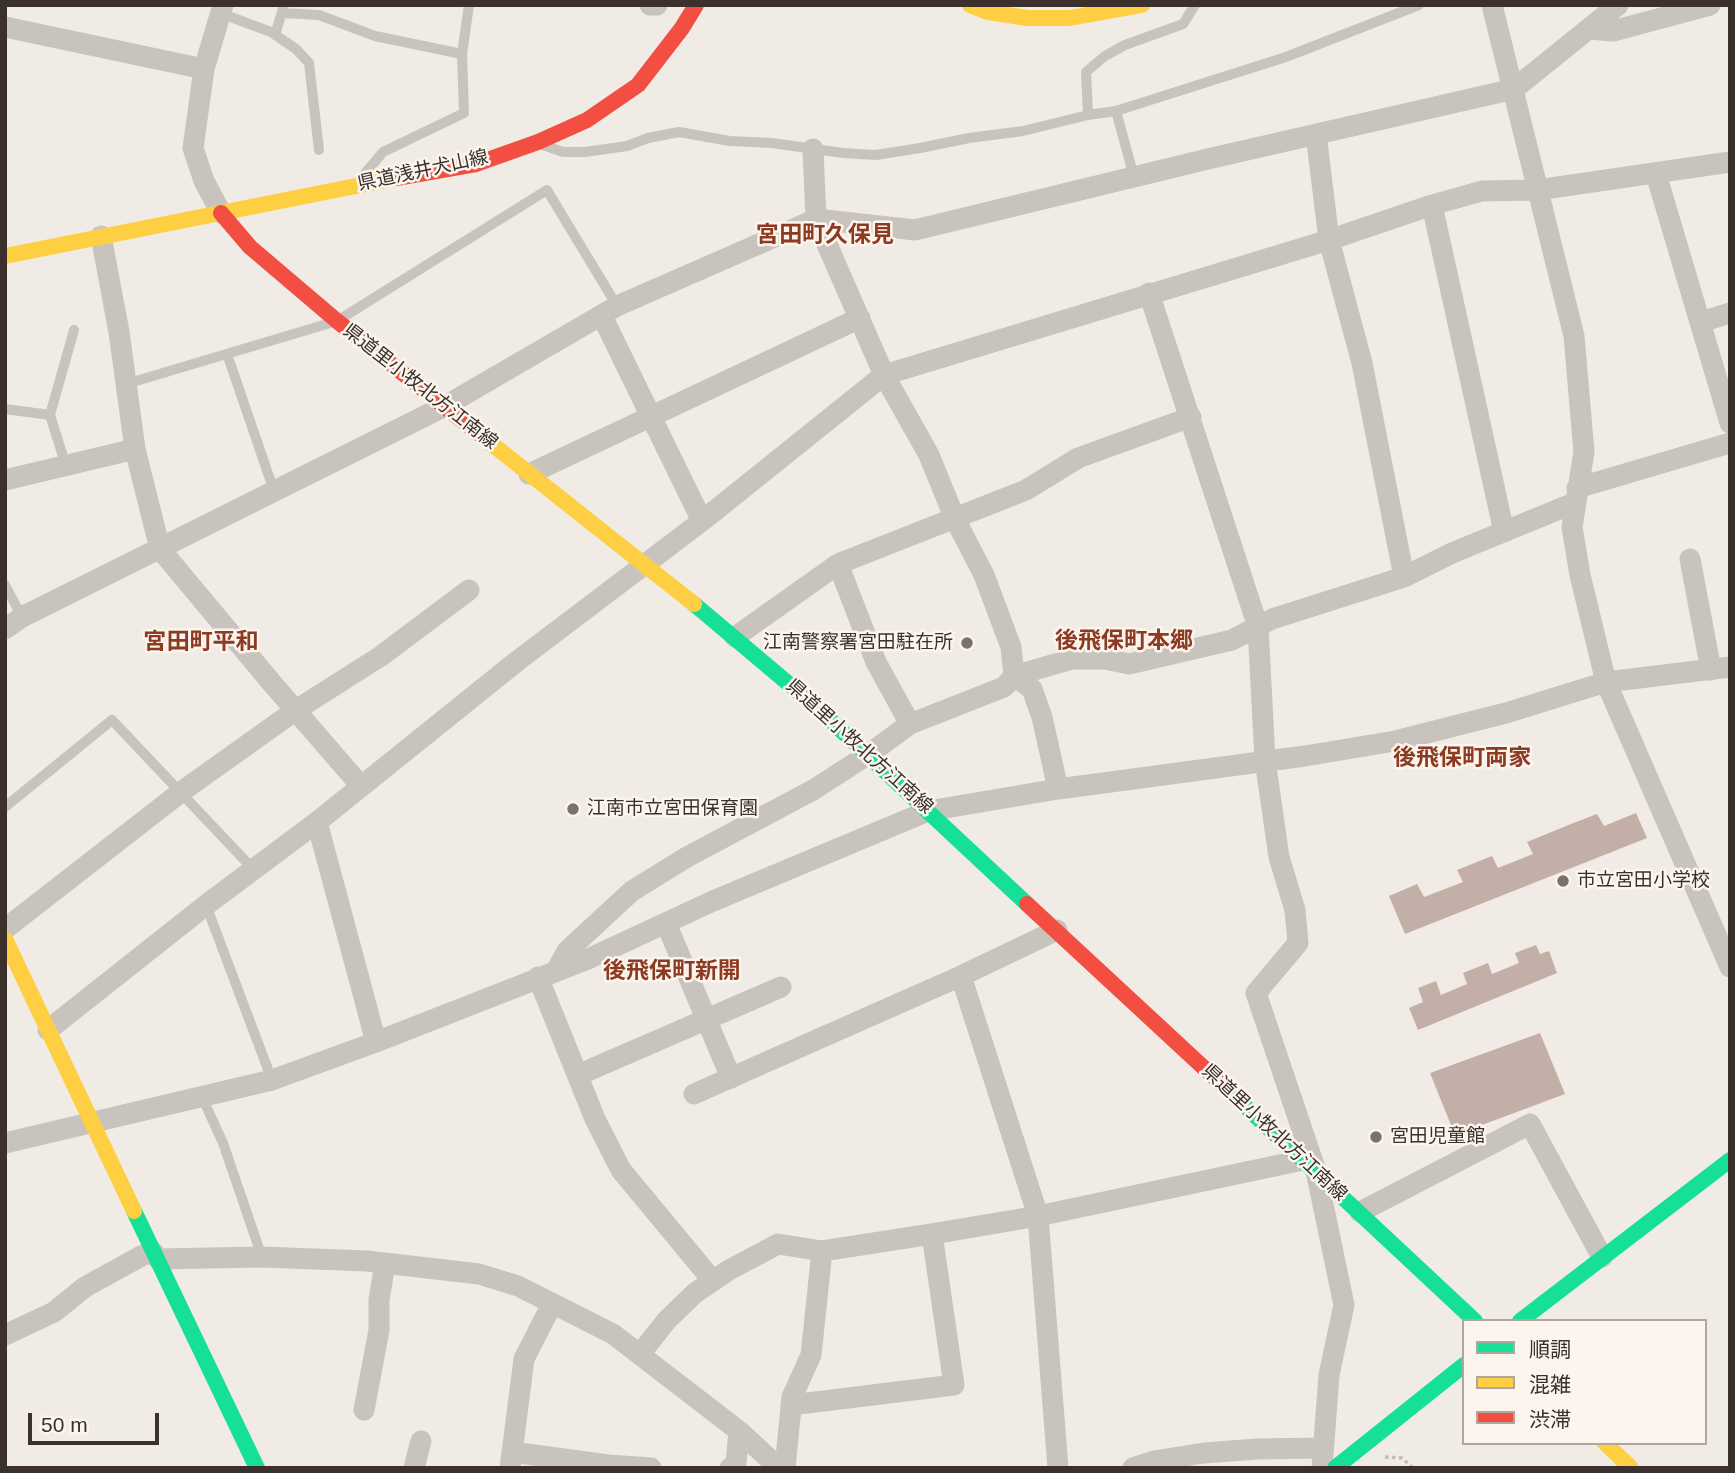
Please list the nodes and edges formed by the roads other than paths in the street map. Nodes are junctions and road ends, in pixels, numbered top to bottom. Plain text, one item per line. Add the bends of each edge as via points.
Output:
1 (469, 5) edge
2 (650, 5) edge
3 (657, 5) edge
4 (971, 5) edge
5 (1142, 5) edge
6 (1195, 5) edge
7 (1419, 5) edge
8 (1492, 5) edge
9 (1618, 5) edge
10 (1710, 5) edge
11 (693, 6) edge
12 (222, 9) edge
13 (283, 9) edge
14 (5, 27) edge
15 (1588, 29) junction
16 (275, 35) junction
17 (462, 54) junction
18 (204, 69) junction
19 (1514, 89) junction
20 (1116, 111) junction
21 (1088, 115) junction
22 (1316, 134) junction
23 (538, 142) junction
24 (813, 149) junction
25 (319, 150) dead end
26 (1730, 162) edge
27 (1656, 174) junction
28 (1134, 177) junction
29 (354, 186) junction
30 (1537, 190) junction
31 (1432, 205) junction
32 (220, 213) junction
33 (816, 219) junction
34 (101, 236) junction
35 (1329, 240) junction
36 (5, 256) edge
37 (1149, 293) junction
38 (610, 311) junction
39 (1730, 313) edge
40 (860, 318) junction
41 (337, 321) junction
42 (1701, 322) junction
43 (74, 330) dead end
44 (227, 354) junction
45 (884, 375) junction
46 (126, 384) junction
47 (444, 406) junction
48 (5, 409) edge
49 (50, 415) junction
50 (651, 416) junction
51 (1191, 417) junction
52 (1730, 423) edge
53 (1730, 443) edge
54 (135, 449) junction
55 (66, 466) junction
56 (528, 474) junction
57 (5, 480) edge
58 (274, 491) junction
59 (1576, 496) junction
60 (955, 519) junction
61 (702, 521) junction
62 (1504, 532) junction
63 (160, 549) junction
64 (1690, 559) dead end
65 (838, 564) junction
66 (644, 565) junction
67 (1404, 577) junction
68 (5, 585) edge
69 (469, 590) dead end
70 (14, 623) edge
71 (1258, 627) junction
72 (735, 637) junction
73 (1720, 668) edge
74 (1014, 676) junction
75 (1606, 682) junction
76 (296, 710) junction
77 (910, 724) junction
78 (869, 754) junction
79 (1265, 760) junction
80 (362, 786) junction
81 (1058, 789) junction
82 (181, 792) junction
83 (5, 807) edge
84 (928, 811) junction
85 (317, 822) junction
86 (254, 870) junction
87 (206, 905) junction
88 (666, 923) junction
89 (5, 929) edge
90 (1057, 930) junction
91 (5, 939) edge
92 (1730, 967) edge
93 (547, 974) junction
94 (961, 976) junction
95 (781, 987) dead end
96 (706, 1020) junction
97 (48, 1030) junction
98 (376, 1042) junction
99 (578, 1075) junction
100 (731, 1078) junction
101 (272, 1080) junction
102 (694, 1094) dead end
103 (202, 1097) junction
104 (91, 1121) junction
105 (5, 1143) edge
106 (1730, 1160) edge
107 (1310, 1166) junction
108 (1360, 1212) junction
109 (1038, 1216) junction
110 (932, 1234) junction
111 (822, 1251) junction
112 (156, 1256) junction
113 (262, 1257) junction
114 (1602, 1257) junction
115 (385, 1263) junction
116 (713, 1281) junction
117 (552, 1304) junction
118 (1473, 1319) edge
119 (1523, 1319) edge
120 (5, 1335) edge
121 (640, 1354) junction
122 (1462, 1367) edge
123 (791, 1405) junction
124 (364, 1410) dead end
125 (739, 1431) junction
126 (421, 1441) dead end
127 (1607, 1445) edge
128 (1322, 1458) edge
129 (511, 1460) edge
130 (608, 1467) edge
131 (257, 1468) edge
132 (414, 1468) edge
133 (651, 1468) edge
134 (730, 1468) edge
135 (779, 1468) edge
136 (785, 1468) edge
137 (1058, 1468) edge
138 (1133, 1468) edge
139 (1335, 1468) edge
140 (1630, 1468) edge

1 - 17 lane
2 - 3 street
4 - 5 main road via 1027,18 1070,18
6 - 21 lane via 1183,24 1125,45 1086,72
7 - 20 lane via 1286,57
8 - 19 street
9 - 15 street
10 - 15 street via 1613,30
11 - 23 main road, 県道浅井犬山線 via 682,28 638,85 587,120
12 - 16 lane
12 - 18 street
13 - 16 lane
13 - 17 lane via 319,15 375,36
14 - 18 street
15 - 19 street
16 - 25 lane via 309,64
17 - 29 lane via 464,113 383,152
18 - 32 street via 193,148
19 - 22 street
19 - 30 street
20 - 21 lane
20 - 28 lane
21 - 24 lane via 1023,131 876,155
22 - 28 street
22 - 35 street
23 - 24 lane via 563,152 585,152 679,132
23 - 29 main road, 県道浅井犬山線 via 476,164
24 - 33 street
26 - 27 street
27 - 30 street
27 - 42 street
28 - 33 street via 915,229
29 - 32 main road, 県道浅井犬山線
30 - 31 street via 1482,191
30 - 59 street via 1574,337 1584,452
31 - 35 street
31 - 62 street
32 - 34 main road
32 - 41 main road, 県道里小牧北方江南線 via 250,247
33 - 38 street
33 - 40 street
34 - 36 main road
34 - 46 street
35 - 37 street
35 - 67 street via 1362,363
37 - 45 street
37 - 51 street
38 - 41 lane via 547,190
38 - 47 street
38 - 50 street
39 - 42 street
40 - 45 street
40 - 50 street
41 - 44 lane
41 - 47 main road, 県道里小牧北方江南線
42 - 52 street
43 - 49 lane
44 - 46 lane
44 - 58 lane
45 - 60 street via 929,455
45 - 61 street
46 - 54 street
47 - 56 main road, 県道里小牧北方江南線
47 - 58 street
48 - 49 lane
49 - 55 lane
50 - 56 street
50 - 61 street
51 - 60 street via 1078,458 1026,490
51 - 71 street
53 - 59 street
54 - 55 street
54 - 63 street
55 - 57 street
56 - 66 main road, 県道里小牧北方江南線
58 - 63 street
59 - 62 street
59 - 75 street via 1572,527
60 - 65 street
60 - 74 street via 984,575 1012,647
61 - 66 street
62 - 67 street
63 - 70 street
63 - 76 street
64 - 73 street
65 - 72 street
65 - 77 street via 876,662
66 - 72 main road, 県道里小牧北方江南線
66 - 80 street
67 - 71 street
68 - 70 lane
69 - 76 street via 381,656
71 - 74 street via 1232,640 1129,664 1072,659
71 - 79 street
72 - 78 main road, 県道里小牧北方江南線
73 - 75 street
74 - 77 street via 1004,687
74 - 81 street via 1032,689
75 - 79 street via 1395,741
75 - 92 street
76 - 80 street
76 - 82 street
77 - 78 street
78 - 84 main road, 県道里小牧北方江南線
78 - 93 street via 632,891
79 - 81 street
79 - 107 street via 1298,943 1256,993
80 - 85 street
81 - 84 street
82 - 83 lane via 112,720
82 - 86 lane
82 - 89 street
84 - 88 street
84 - 90 main road, 県道里小牧北方江南線
85 - 86 street
85 - 98 street
86 - 87 street
87 - 97 street
87 - 101 lane
88 - 93 street
88 - 96 street
90 - 94 street
90 - 107 main road, 県道里小牧北方江南線
91 - 97 main road
93 - 98 street
93 - 99 street
94 - 100 street
94 - 109 street
95 - 96 street
96 - 99 street
96 - 100 street
97 - 104 main road
98 - 101 street
99 - 116 street via 621,1170
100 - 102 street
101 - 103 street
103 - 104 street
103 - 113 lane via 223,1143
104 - 105 street
104 - 112 main road
106 - 114 main road
107 - 108 main road, 県道里小牧北方江南線
107 - 109 street
107 - 128 street via 1344,1306 1329,1375
108 - 114 street via 1530,1124
108 - 118 main road, 県道里小牧北方江南線
109 - 110 street
109 - 137 street
110 - 111 street
110 - 123 street via 954,1385
111 - 116 street via 778,1244
111 - 123 street via 811,1355
112 - 113 street
112 - 120 street via 143,1255 85,1287 54,1312
112 - 131 main road
113 - 115 street
114 - 119 main road
115 - 117 street via 479,1274 518,1286
115 - 124 street via 379,1330
116 - 121 street via 667,1320
117 - 121 street via 613,1334
117 - 129 street via 524,1359
121 - 125 street
122 - 139 main road
123 - 136 street
125 - 134 street via 736,1463
125 - 135 street
126 - 132 street
127 - 140 main road
128 - 138 street via 1257,1449 1204,1453
129 - 130 street
130 - 133 street

